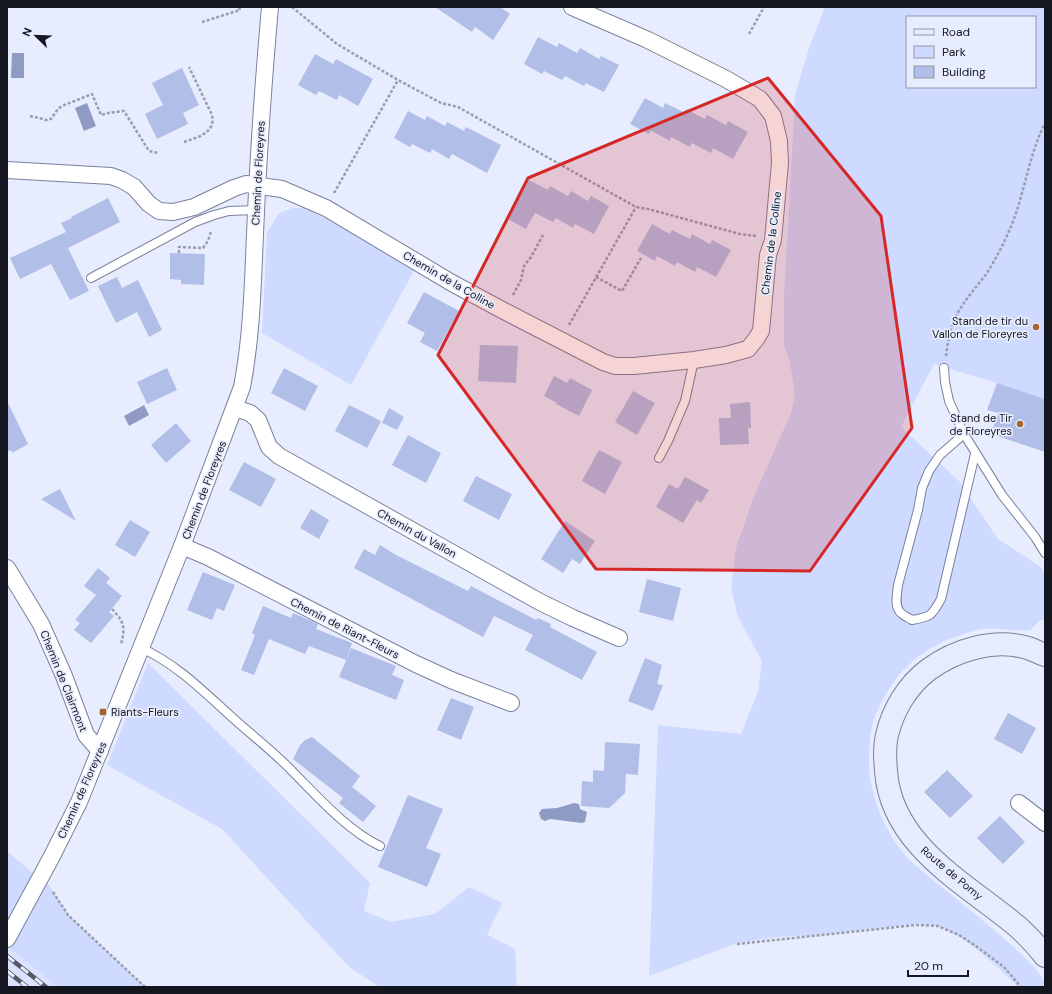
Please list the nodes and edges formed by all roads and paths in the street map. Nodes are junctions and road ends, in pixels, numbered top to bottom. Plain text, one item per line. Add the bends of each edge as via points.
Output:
1 (239, 7) edge
2 (270, 7) edge
3 (292, 7) edge
4 (572, 7) edge
5 (764, 7) edge
6 (202, 22) dead end
7 (749, 34) dead end
8 (189, 67) dead end
9 (398, 80) junction
10 (30, 116) dead end
11 (1045, 123) edge
12 (184, 142) dead end
13 (158, 153) dead end
14 (7, 170) edge
15 (257, 186) junction
16 (636, 207) junction
17 (326, 208) junction
18 (256, 210) junction
19 (224, 212) junction
20 (542, 235) dead end
21 (774, 240) junction
22 (179, 253) dead end
23 (641, 258) dead end
24 (596, 277) junction
25 (91, 278) dead end
26 (504, 311) junction
27 (560, 339) junction
28 (694, 360) junction
29 (944, 368) joint
30 (235, 408) junction
31 (964, 434) junction
32 (975, 454) junction
33 (659, 458) dead end
34 (182, 546) junction
35 (1045, 553) edge
36 (7, 568) edge
37 (112, 609) dead end
38 (619, 638) dead end
39 (121, 645) dead end
40 (141, 648) junction
41 (1045, 655) edge
42 (511, 703) dead end
43 (100, 751) junction
44 (1019, 804) dead end
45 (1045, 823) edge
46 (380, 846) dead end
47 (53, 891) dead end
48 (7, 939) edge
49 (737, 944) dead end
50 (1045, 956) edge
51 (145, 987) edge
52 (1021, 987) edge

1 - 6 path via 240,10
2 - 15 street, Chemin de Floreyres
3 - 9 path via 337,44
4 - 21 street, Chemin de la Colline via 648,40 726,79 750,92 768,107 779,141 780,163
5 - 7 path
8 - 12 path via 214,120 208,132
9 - 16 path via 441,103 458,107
9 - 17 path
10 - 13 path via 52,119 62,106 92,94 101,115 124,111 149,151
11 - 29 path via 1033,150 1012,224 999,253 959,310 951,328
14 - 15 street, Chemin de la Colline via 110,176 134,187 159,211 173,212 194,207 246,184
15 - 17 street, Chemin de la Colline via 282,189
15 - 18 street, Chemin de Floreyres
16 - 21 path via 740,234
16 - 24 path
17 - 26 street, Chemin de la Colline
18 - 19 lane
18 - 30 street, Chemin de Floreyres via 247,360
19 - 22 path via 213,225 203,248 179,247
19 - 25 lane via 195,222
20 - 26 path via 524,266 521,280
21 - 28 street, Chemin de la Colline via 768,255 761,331 756,339 748,349
23 - 24 path via 622,291
24 - 27 path
26 - 27 street, Chemin de la Colline
27 - 28 street, Chemin de la Colline via 615,366
28 - 33 lane via 685,401
29 - 31 lane via 949,401
30 - 34 street, Chemin de Floreyres
30 - 38 street, Chemin du Vallon via 250,413 258,420 269,447 279,456 540,602
31 - 32 lane
31 - 32 lane via 940,455 922,488 897,598 901,613 912,620 925,618 934,612 941,599
32 - 35 lane
34 - 40 street, Chemin de Floreyres
34 - 42 street, Chemin de Riant-Fleurs via 416,664
36 - 43 street, Chemin de Clairmont via 41,624 86,736
37 - 39 path via 124,629
40 - 43 street, Chemin de Floreyres
40 - 46 lane via 185,674 352,828
41 - 50 main road, Route de Pomy via 1027,648 1004,645 965,650 941,661 912,684 896,709 884,748 887,786 896,813 917,844 1018,928
43 - 48 street, Chemin de Floreyres via 69,822
44 - 45 street
47 - 51 path via 68,916
49 - 52 path via 916,925 938,926 973,944 1004,967

